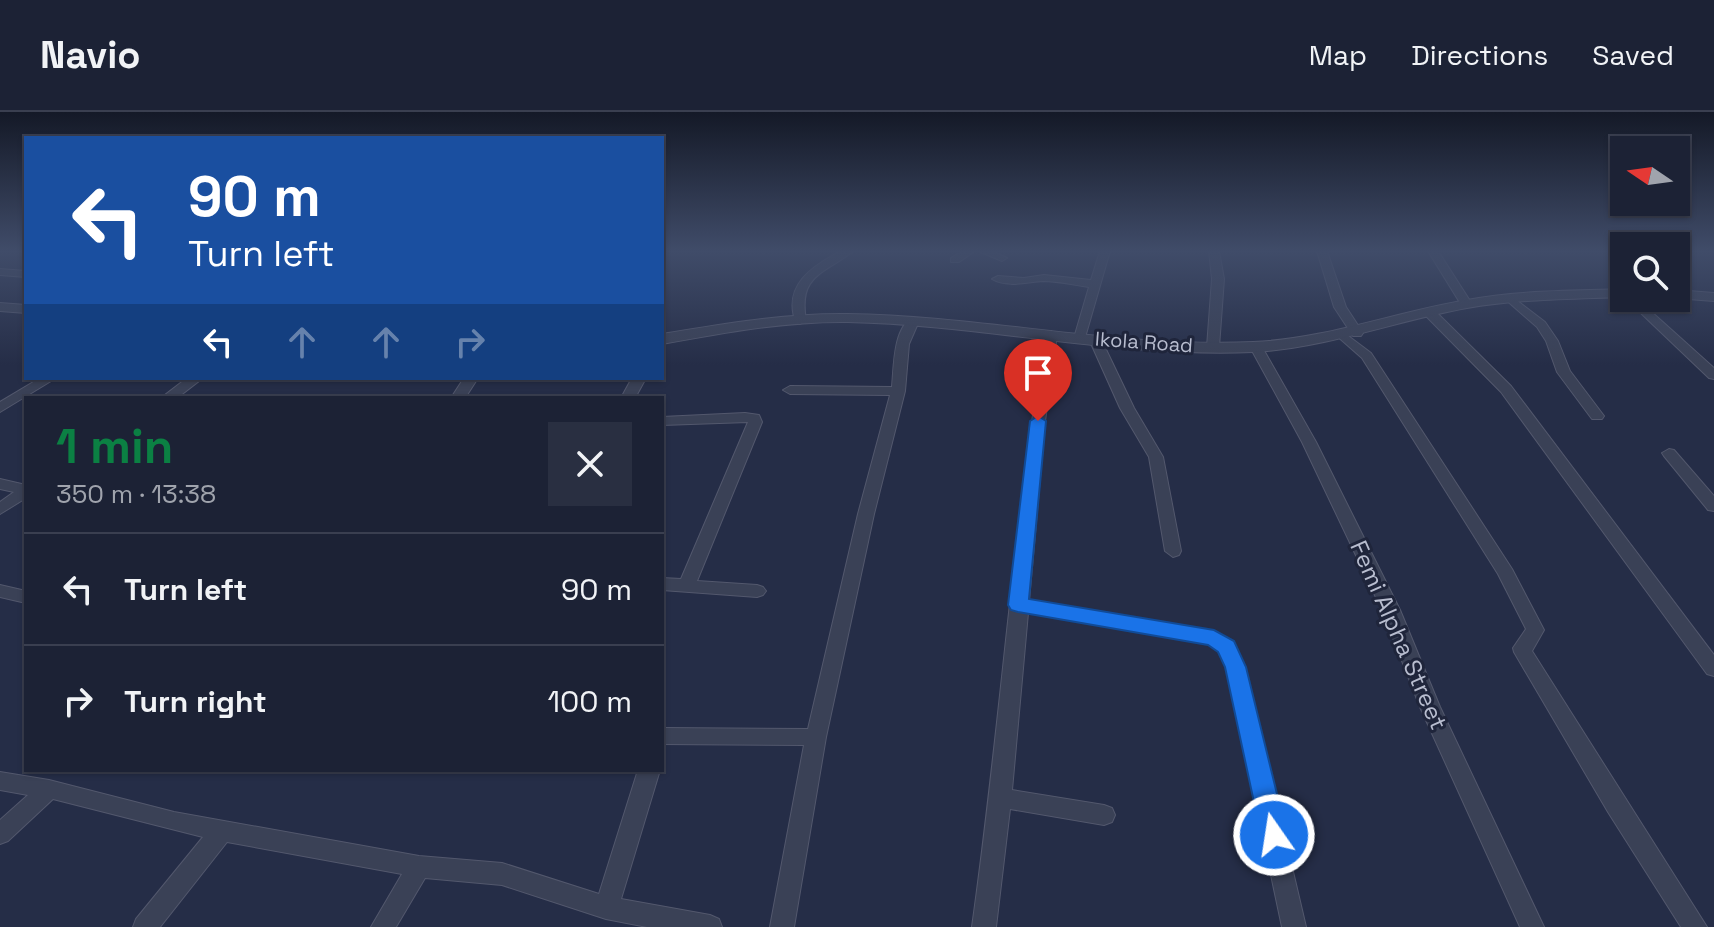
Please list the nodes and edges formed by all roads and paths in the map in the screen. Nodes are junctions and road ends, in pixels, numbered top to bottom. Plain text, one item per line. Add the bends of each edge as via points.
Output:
1 (800, 289) edge
2 (1095, 289) edge
3 (1217, 289) edge
4 (1334, 289) edge
5 (1457, 289) edge
6 (1610, 295) edge
7 (1690, 295) edge
8 (1714, 297) edge
9 (1511, 299) junction
10 (1466, 304) junction
11 (0, 307) edge
12 (24, 309) edge
13 (1644, 312) edge
14 (1430, 313) junction
15 (800, 320) junction
16 (913, 321) junction
17 (1350, 334) junction
18 (1051, 335) junction
19 (1088, 338) junction
20 (664, 339) edge
21 (1213, 347) junction
22 (1256, 347) junction
23 (1714, 375) edge
24 (46, 380) edge
25 (193, 380) edge
26 (790, 390) dead end
27 (898, 391) junction
28 (171, 396) edge
29 (0, 408) edge
30 (1597, 416) dead end
31 (664, 421) edge
32 (1669, 453) dead end
33 (0, 484) edge
34 (24, 490) edge
35 (24, 492) edge
36 (1714, 506) edge
37 (0, 509) edge
38 (1173, 551) dead end
39 (664, 584) edge
40 (686, 587) junction
41 (0, 591) edge
42 (757, 591) dead end
43 (24, 597) edge
44 (1018, 605) junction
45 (1714, 669) edge
46 (664, 736) edge
47 (816, 737) junction
48 (648, 772) edge
49 (0, 781) edge
50 (49, 789) junction
51 (1001, 798) junction
52 (1104, 815) dead end
53 (223, 830) junction
54 (0, 834) edge
55 (419, 867) junction
56 (606, 908) junction
57 (145, 927) edge
58 (383, 927) edge
59 (710, 927) edge
60 (782, 927) edge
61 (984, 927) edge
62 (1294, 927) edge
63 (1532, 927) edge
64 (1695, 927) edge

1 - 15 street via 796,300
2 - 19 street
3 - 21 street
4 - 17 street
5 - 10 street
6 - 9 street, Ikola Road
7 - 8 street
9 - 10 street, Ikola Road
9 - 30 street via 1541,325 1564,372
10 - 14 street, Ikola Road
11 - 12 street
13 - 23 street
14 - 17 street, Ikola Road
14 - 45 street via 1506,389
15 - 16 street, Ikola Road
15 - 20 street, Ikola Road
16 - 18 street, Ikola Road
16 - 27 street via 903,344
17 - 22 street, Ikola Road
17 - 64 street via 1506,573 1535,630 1523,652
18 - 19 street, Ikola Road
18 - 44 street
19 - 21 street, Ikola Road
19 - 38 street via 1156,457
21 - 22 street, Ikola Road
22 - 63 street, Femi Alpha Street via 1384,596
24 - 29 street
25 - 28 street
26 - 27 street
27 - 47 street
31 - 40 street via 745,417 755,422
32 - 36 street
33 - 34 street
35 - 37 street
39 - 40 street
40 - 42 street
41 - 43 street
44 - 51 street
44 - 62 street via 1214,638 1226,647 1236,667
46 - 47 street
47 - 60 street
48 - 56 street
49 - 50 street
50 - 53 street
50 - 54 street
51 - 52 street
51 - 61 street
53 - 55 street
53 - 57 street
55 - 56 street via 502,874
55 - 58 street
56 - 59 street

